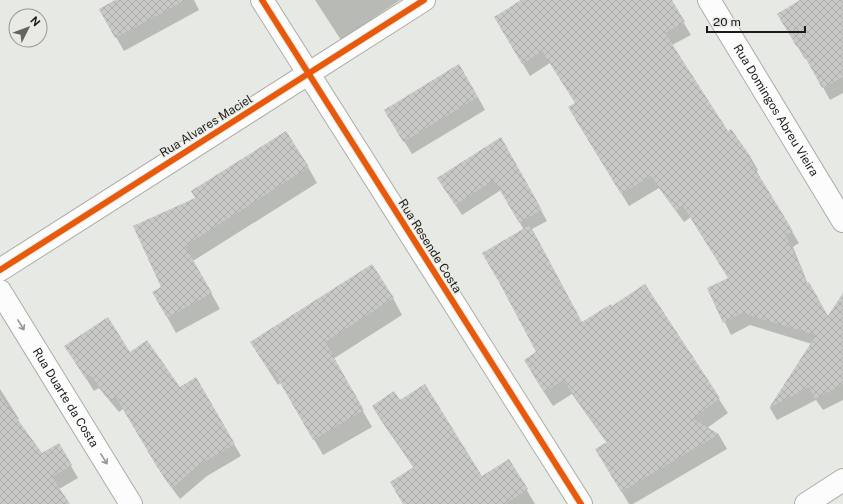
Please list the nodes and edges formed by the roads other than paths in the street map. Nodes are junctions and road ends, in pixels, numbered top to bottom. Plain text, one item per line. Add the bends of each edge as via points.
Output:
1 (262, 0) edge
2 (424, 0) edge
3 (709, 0) edge
4 (309, 74) junction
5 (843, 221) edge
6 (0, 270) edge
7 (0, 291) edge
8 (834, 492) edge
9 (131, 504) edge
10 (581, 504) edge
11 (806, 504) edge

1 - 4 main road, Rua Resende Costa
2 - 4 main road, Rua Alvares Maciel
3 - 5 main road, Rua Domingos Abreu Vieira
4 - 6 main road, Rua Alvares Maciel
4 - 10 main road, Rua Resende Costa
7 -> 9 main road, Rua Duarte da Costa
8 - 11 main road

